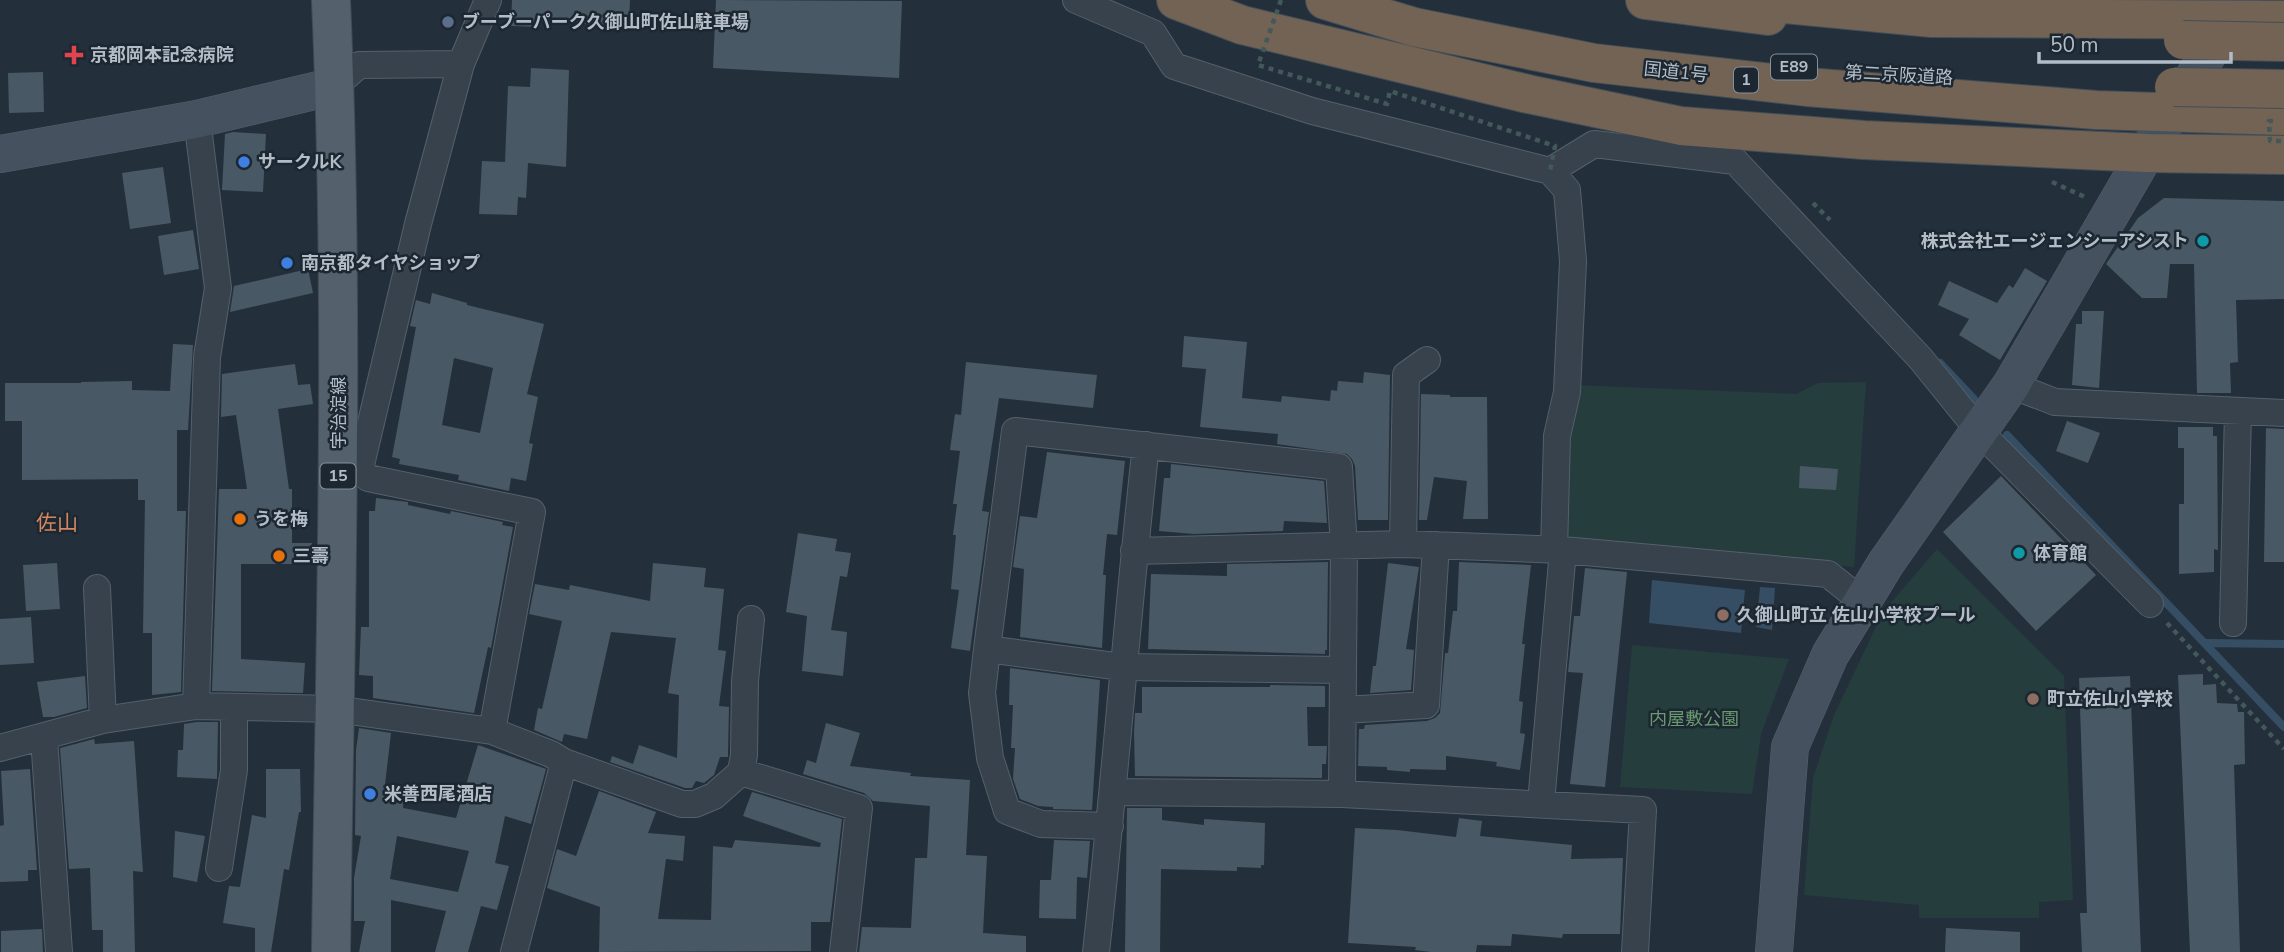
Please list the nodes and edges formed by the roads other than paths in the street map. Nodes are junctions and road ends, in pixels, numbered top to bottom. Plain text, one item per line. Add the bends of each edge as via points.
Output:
1 (331, 0) edge
2 (488, 0) edge
3 (1076, 0) edge
4 (1176, 0) edge
5 (1325, 0) edge
6 (1393, 0) edge
7 (1645, 0) edge
8 (1741, 0) edge
9 (2016, 0) edge
10 (2237, 9) edge
11 (1932, 18) junction
12 (2284, 20) edge
13 (2284, 42) edge
14 (461, 64) junction
15 (335, 86) junction
16 (1807, 87) junction
17 (2174, 111) junction
18 (197, 119) junction
19 (2282, 120) edge
20 (1864, 140) junction
21 (2146, 153) junction
22 (0, 154) edge
23 (1550, 171) junction
24 (1427, 360) dead end
25 (2011, 384) junction
26 (2238, 411) junction
27 (2284, 412) edge
28 (1980, 432) junction
29 (1146, 445) junction
30 (349, 469) junction
31 (1403, 544) junction
32 (1436, 545) junction
33 (1344, 547) junction
34 (1558, 550) junction
35 (1134, 551) junction
36 (97, 588) dead end
37 (1862, 601) junction
38 (2150, 604) road end
39 (751, 619) dead end
40 (2233, 623) dead end
41 (987, 649) junction
42 (1122, 667) junction
43 (1343, 670) junction
44 (197, 706) junction
45 (234, 709) junction
46 (335, 709) junction
47 (1344, 710) junction
48 (103, 720) junction
49 (492, 732) junction
50 (44, 738) junction
51 (0, 748) edge
52 (564, 762) junction
53 (741, 772) junction
54 (1113, 792) junction
55 (1342, 794) junction
56 (1541, 803) junction
57 (1110, 827) junction
58 (219, 868) dead end
59 (60, 952) edge
60 (331, 952) edge
61 (514, 952) edge
62 (843, 952) edge
63 (1096, 952) edge
64 (1635, 952) edge
65 (1774, 952) edge

1 - 15 main road, 宇治淀線 / 15
2 - 14 street
3 - 23 street via 1153,33 1174,66 1312,111
4 - 20 highway via 1242,25 1681,126
5 - 16 highway, 国道1号 / 1 via 1414,27 1594,63
6 - 19 highway, 第二京阪道路 / E89, bridge via 1547,36 1706,59 1845,72 2174,87
7 - 13 highway, bridge via 1876,28
8 - 11 highway
9 - 11 highway
10 - 11 highway
10 - 12 highway
10 - 17 street
14 - 15 street via 359,65
14 - 30 street
15 - 18 street
15 - 30 main road, 宇治淀線 / 15
16 - 17 highway, 国道1号 / 1 via 2096,110
16 - 20 highway
17 - 19 highway, 国道1号 / 1
17 - 21 street
18 - 22 street
18 - 44 street via 218,288 207,357
19 - 21 highway
20 - 21 highway
21 - 25 street
23 - 28 street via 1594,144 1735,161 1920,358
23 - 34 street via 1567,190 1573,261 1567,392 1557,436
24 - 31 street via 1406,375
25 - 26 street via 2055,402
25 - 28 street
26 - 27 street
26 - 40 street
28 - 37 street
28 - 38 street
29 - 33 street via 1339,467
29 - 35 street
29 - 41 street via 1015,431
30 - 46 main road, 宇治淀線 / 15
30 - 49 street via 368,478 532,512
31 - 32 street
31 - 33 street
32 - 34 street
32 - 47 street via 1426,705
33 - 35 street
33 - 43 street
34 - 37 street via 1828,574
34 - 56 street
35 - 42 street
36 - 48 street
37 - 65 street via 1830,656 1790,747
39 - 53 street
41 - 42 street
41 - 57 street via 982,693 990,758 1007,811 1041,824
42 - 43 street
42 - 54 street
43 - 47 street
44 - 45 street
44 - 48 street
45 - 46 street
45 - 58 street via 234,770
46 - 49 street
46 - 60 main road, 宇治淀線 / 15
47 - 55 street
48 - 50 street
49 - 52 street
50 - 51 street
50 - 59 street
52 - 53 street via 682,804 713,796
52 - 61 street
53 - 62 street via 859,808
54 - 55 street
54 - 57 street
55 - 56 street
56 - 64 street via 1643,810
57 - 63 street

